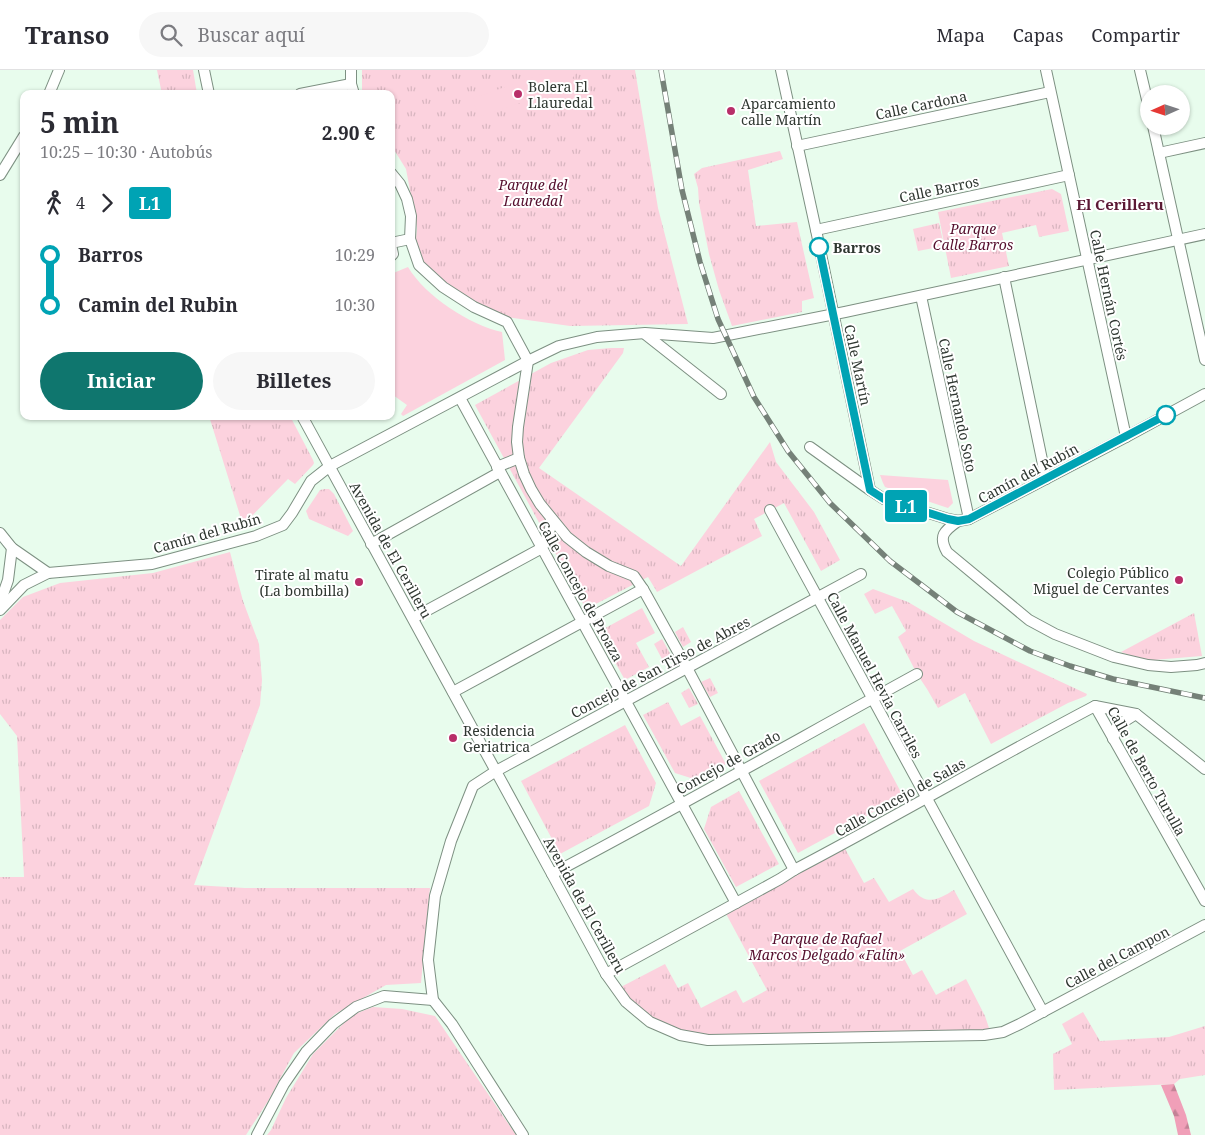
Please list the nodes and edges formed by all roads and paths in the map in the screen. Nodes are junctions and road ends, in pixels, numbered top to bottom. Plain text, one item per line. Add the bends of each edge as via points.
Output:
1 (59, 70) edge
2 (204, 70) edge
3 (351, 70) edge
4 (781, 70) edge
5 (1046, 70) edge
6 (1141, 70) edge
7 (1144, 85) edge
8 (353, 89) edge
9 (51, 90) edge
10 (208, 90) edge
11 (1050, 92) junction
12 (1155, 135) edge
13 (20, 142) edge
14 (1205, 143) edge
15 (797, 146) junction
16 (1159, 153) junction
17 (0, 175) edge
18 (1069, 175) junction
19 (395, 178) edge
20 (816, 230) junction
21 (1205, 234) edge
22 (410, 239) junction
23 (1178, 240) junction
24 (395, 243) edge
25 (1087, 260) junction
26 (1004, 278) junction
27 (921, 296) junction
28 (834, 314) junction
29 (645, 334) junction
30 (1205, 360) edge
31 (528, 361) junction
32 (722, 394) dead end
33 (1205, 394) edge
34 (460, 398) junction
35 (304, 420) edge
36 (1126, 437) junction
37 (810, 447) dead end
38 (519, 458) junction
39 (330, 466) junction
40 (499, 469) junction
41 (1046, 479) junction
42 (870, 490) junction
43 (770, 510) dead end
44 (551, 518) junction
45 (969, 519) junction
46 (958, 521) junction
47 (0, 533) edge
48 (371, 544) junction
49 (12, 548) junction
50 (542, 548) junction
51 (48, 573) junction
52 (861, 574) dead end
53 (643, 589) junction
54 (817, 597) junction
55 (0, 603) edge
56 (0, 610) edge
57 (413, 618) junction
58 (582, 622) junction
59 (1205, 663) edge
60 (687, 668) junction
61 (917, 674) dead end
62 (453, 692) junction
63 (872, 699) junction
64 (626, 701) junction
65 (1095, 706) junction
66 (1136, 714) junction
67 (1113, 738) junction
68 (1205, 769) edge
69 (742, 770) junction
70 (496, 771) junction
71 (926, 799) junction
72 (681, 803) junction
73 (794, 870) junction
74 (552, 874) junction
75 (1205, 901) edge
76 (736, 903) junction
77 (1205, 925) edge
78 (606, 974) junction
79 (433, 1000) junction
80 (1042, 1012) junction
81 (257, 1135) edge
82 (523, 1135) edge

1 - 9 street
2 - 10 street
3 - 8 street
4 - 15 street, Calle Martín
5 - 11 street, Calle Hernán Cortés
6 - 7 street
11 - 15 street, Calle Cardona
11 - 18 street, Calle Hernán Cortés
12 - 16 street
13 - 17 street
14 - 16 street
15 - 20 street, Calle Martín
16 - 23 street
18 - 20 street, Calle Barros
18 - 25 street, Calle Hernán Cortés
19 - 22 street via 407,199 411,216
20 - 28 street, Calle Martín
21 - 23 street, Camín del Rubín
22 - 24 street
22 - 31 street via 419,265 443,287 474,307 507,322
23 - 25 street, Camín del Rubín
23 - 30 street
25 - 26 street, Camín del Rubín
25 - 36 street, Calle Hernán Cortés
26 - 27 street, Camín del Rubín
26 - 41 street
27 - 28 street, Camín del Rubín
27 - 45 street, Calle Hernando Soto
28 - 29 street, Camín del Rubín via 713,338
28 - 42 street, Calle Martín
29 - 31 street, Camín del Rubín via 588,339 559,346
29 - 32 street
31 - 34 street, Camín del Rubín
31 - 38 street via 518,427
33 - 36 street, Camín del Rubín
34 - 39 street, Camín del Rubín
34 - 40 street, Calle Concejo de Proaza
35 - 39 street, Avenida de El Cerilleru
36 - 41 street, Camín del Rubín
37 - 42 street, Camín del Rubín
38 - 40 street
38 - 44 street via 531,489
39 - 48 street, Avenida de El Cerilleru
39 - 51 street, Camín del Rubín via 311,481 283,525 256,536 152,564
40 - 48 street
40 - 50 street, Calle Concejo de Proaza
41 - 45 street, Camín del Rubín
42 - 46 street, Camín del Rubín via 884,499
43 - 54 street, Calle Manuel Hevia Carriles
44 - 50 street
44 - 53 street via 586,552 634,576
45 - 46 street, Camín del Rubín
46 - 59 street via 943,536 947,552 1029,620 1086,647 1148,666
47 - 49 street
48 - 57 street, Avenida de El Cerilleru
49 - 51 street
49 - 55 street via 8,580
50 - 57 street
50 - 58 street, Calle Concejo de Proaza
51 - 56 street, Camín del Rubín via 24,584
52 - 54 street, Concejo de San Tirso de Abres
53 - 58 street
53 - 60 street
54 - 60 street, Concejo de San Tirso de Abres
54 - 63 street, Calle Manuel Hevia Carriles
57 - 62 street, Avenida de El Cerilleru
58 - 62 street
58 - 64 street, Calle Concejo de Proaza
60 - 64 street, Concejo de San Tirso de Abres
60 - 69 street
61 - 63 street, Concejo de Grado
62 - 70 street, Avenida de El Cerilleru
63 - 69 street, Concejo de Grado
63 - 71 street, Calle Manuel Hevia Carriles
64 - 70 street, Concejo de San Tirso de Abres
64 - 72 street, Calle Concejo de Proaza
65 - 66 street
65 - 67 street, Calle de Berto Turulla
65 - 71 street, Calle Concejo de Salas
66 - 67 street via 1117,726
66 - 68 street
67 - 75 street, Calle de Berto Turulla
69 - 72 street, Concejo de Grado
69 - 73 street
70 - 74 street, Avenida de El Cerilleru
70 - 79 street, Concejo de San Tirso de Abres via 474,786 451,842 435,896 428,960
71 - 73 street, Calle Concejo de Salas
71 - 80 street, Calle Manuel Hevia Carriles
72 - 74 street, Concejo de Grado
72 - 76 street, Calle Concejo de Proaza
73 - 76 street, Calle Concejo de Salas
74 - 78 street, Avenida de El Cerilleru
76 - 78 street, Calle Concejo de Salas
77 - 80 street, Calle del Campon
78 - 80 street, Avenida de El Cerilleru via 626,1002 650,1022 680,1035 708,1040 984,1035 1002,1032
79 - 81 street via 384,996 356,1007 333,1024 306,1052 284,1084
79 - 82 street

